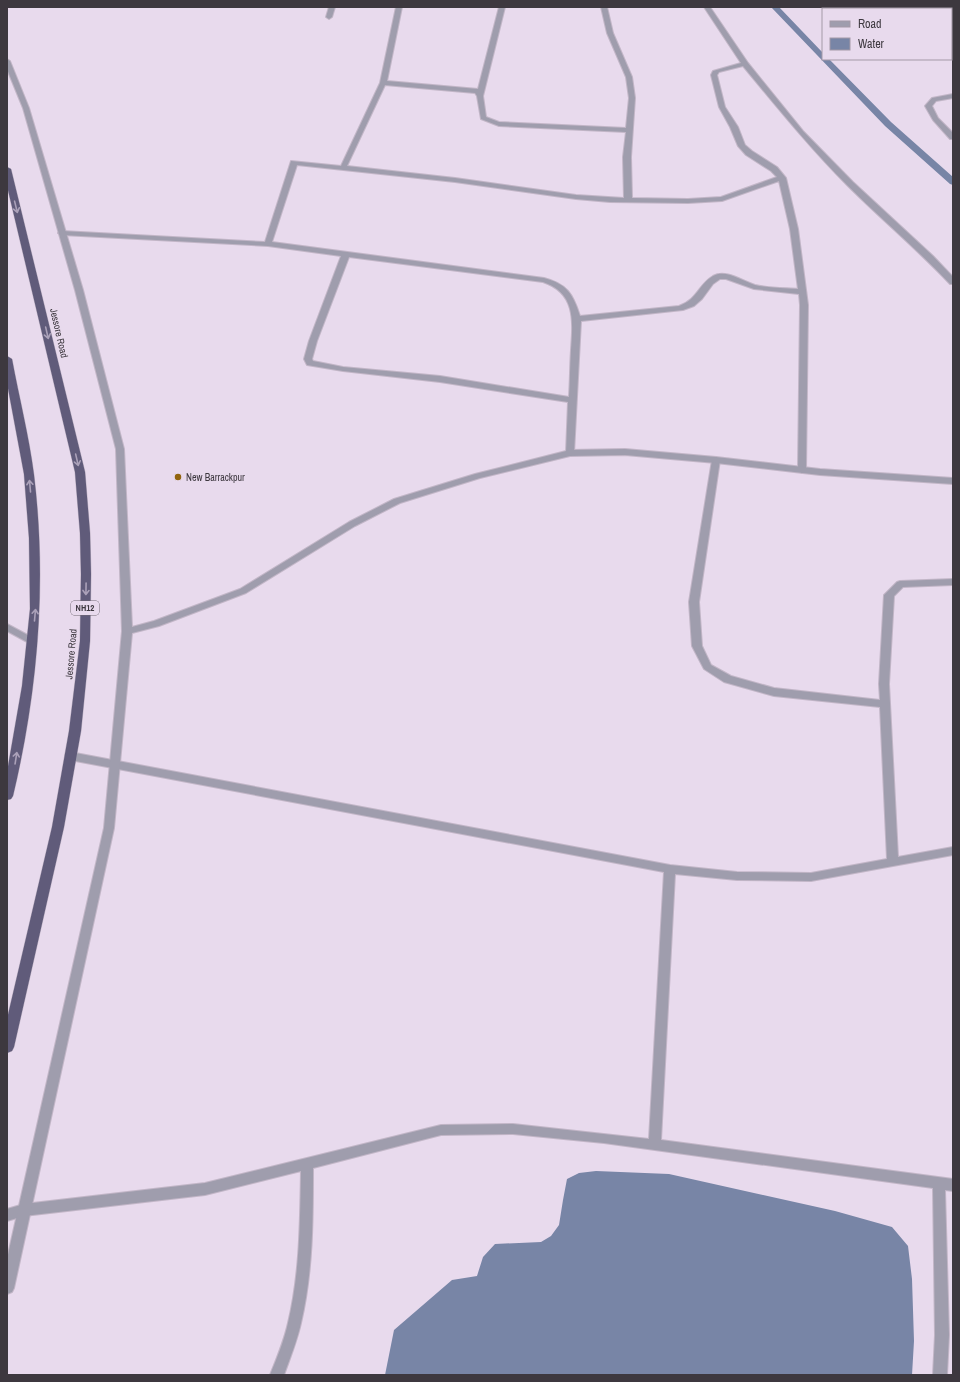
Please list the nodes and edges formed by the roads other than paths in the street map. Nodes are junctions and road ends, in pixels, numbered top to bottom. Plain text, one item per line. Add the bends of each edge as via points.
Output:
1 (332, 7) edge
2 (399, 7) edge
3 (502, 7) edge
4 (604, 7) edge
5 (706, 7) edge
6 (329, 17) dead end
7 (7, 61) edge
8 (745, 64) junction
9 (383, 84) junction
10 (480, 96) junction
11 (953, 96) edge
12 (629, 130) junction
13 (953, 137) edge
14 (342, 168) junction
15 (7, 169) edge
16 (782, 178) junction
17 (628, 200) junction
18 (62, 233) junction
19 (268, 244) junction
20 (346, 254) junction
21 (953, 282) edge
22 (802, 292) junction
23 (577, 319) junction
24 (7, 359) edge
25 (573, 400) junction
26 (570, 453) junction
27 (716, 460) junction
28 (802, 470) junction
29 (953, 481) edge
30 (953, 582) edge
31 (7, 627) edge
32 (127, 631) junction
33 (32, 642) junction
34 (885, 704) junction
35 (70, 756) junction
36 (116, 763) junction
37 (7, 796) edge
38 (953, 851) edge
39 (893, 862) junction
40 (670, 869) junction
41 (7, 1047) edge
42 (655, 1145) junction
43 (307, 1164) junction
44 (939, 1184) junction
45 (953, 1184) edge
46 (24, 1210) junction
47 (7, 1215) edge
48 (7, 1288) edge
49 (277, 1375) edge
50 (940, 1375) edge

1 - 6 street
2 - 9 street
3 - 10 street
4 - 12 street via 610,33 629,77 632,98
5 - 8 street
7 - 18 street via 26,108
8 - 16 street via 716,71 714,75 722,107 742,146 774,169
8 - 21 street via 801,132 850,184
9 - 10 street via 462,89 477,91
9 - 14 street
10 - 12 street via 483,118 488,121 519,125
11 - 13 street via 934,99 928,106 935,119
12 - 17 street
14 - 17 street via 576,197
14 - 19 street via 294,163
15 -> 35 highway, Jessore Road / NH12 via 80,472 85,533 85,641
16 - 17 street via 722,199
16 - 22 street via 794,229
18 - 19 street
18 - 32 street via 120,449
19 - 20 street
20 - 23 street via 556,283 570,299
20 - 25 street via 313,341 308,359 310,363 440,379
22 - 23 street via 754,287 727,277 718,277 710,282 699,298 680,308
22 - 28 street
23 - 25 street
33 -> 24 highway via 35,609 34,538 29,474
25 - 26 street
26 - 27 street via 625,452
26 - 32 street via 478,476 397,501 352,524 243,591 156,624
27 - 28 street
27 - 34 street via 694,602 697,646 707,667 728,679 774,692
28 - 29 street
30 - 34 street via 900,584 889,595
31 - 33 street
32 - 36 street
37 -> 33 highway via 14,767
34 - 39 street
35 - 36 street
35 - 41 highway, Jessore Road / NH12 via 58,827
36 - 40 street
36 - 46 street via 109,828
38 - 39 street
39 - 40 street via 812,878 737,876
40 - 42 street
42 - 43 street via 513,1129 441,1130
42 - 44 street
43 - 46 street via 205,1189
43 - 49 street via 305,1260 296,1321
44 - 45 street
44 - 50 street via 942,1335
46 - 47 street
46 - 48 street

